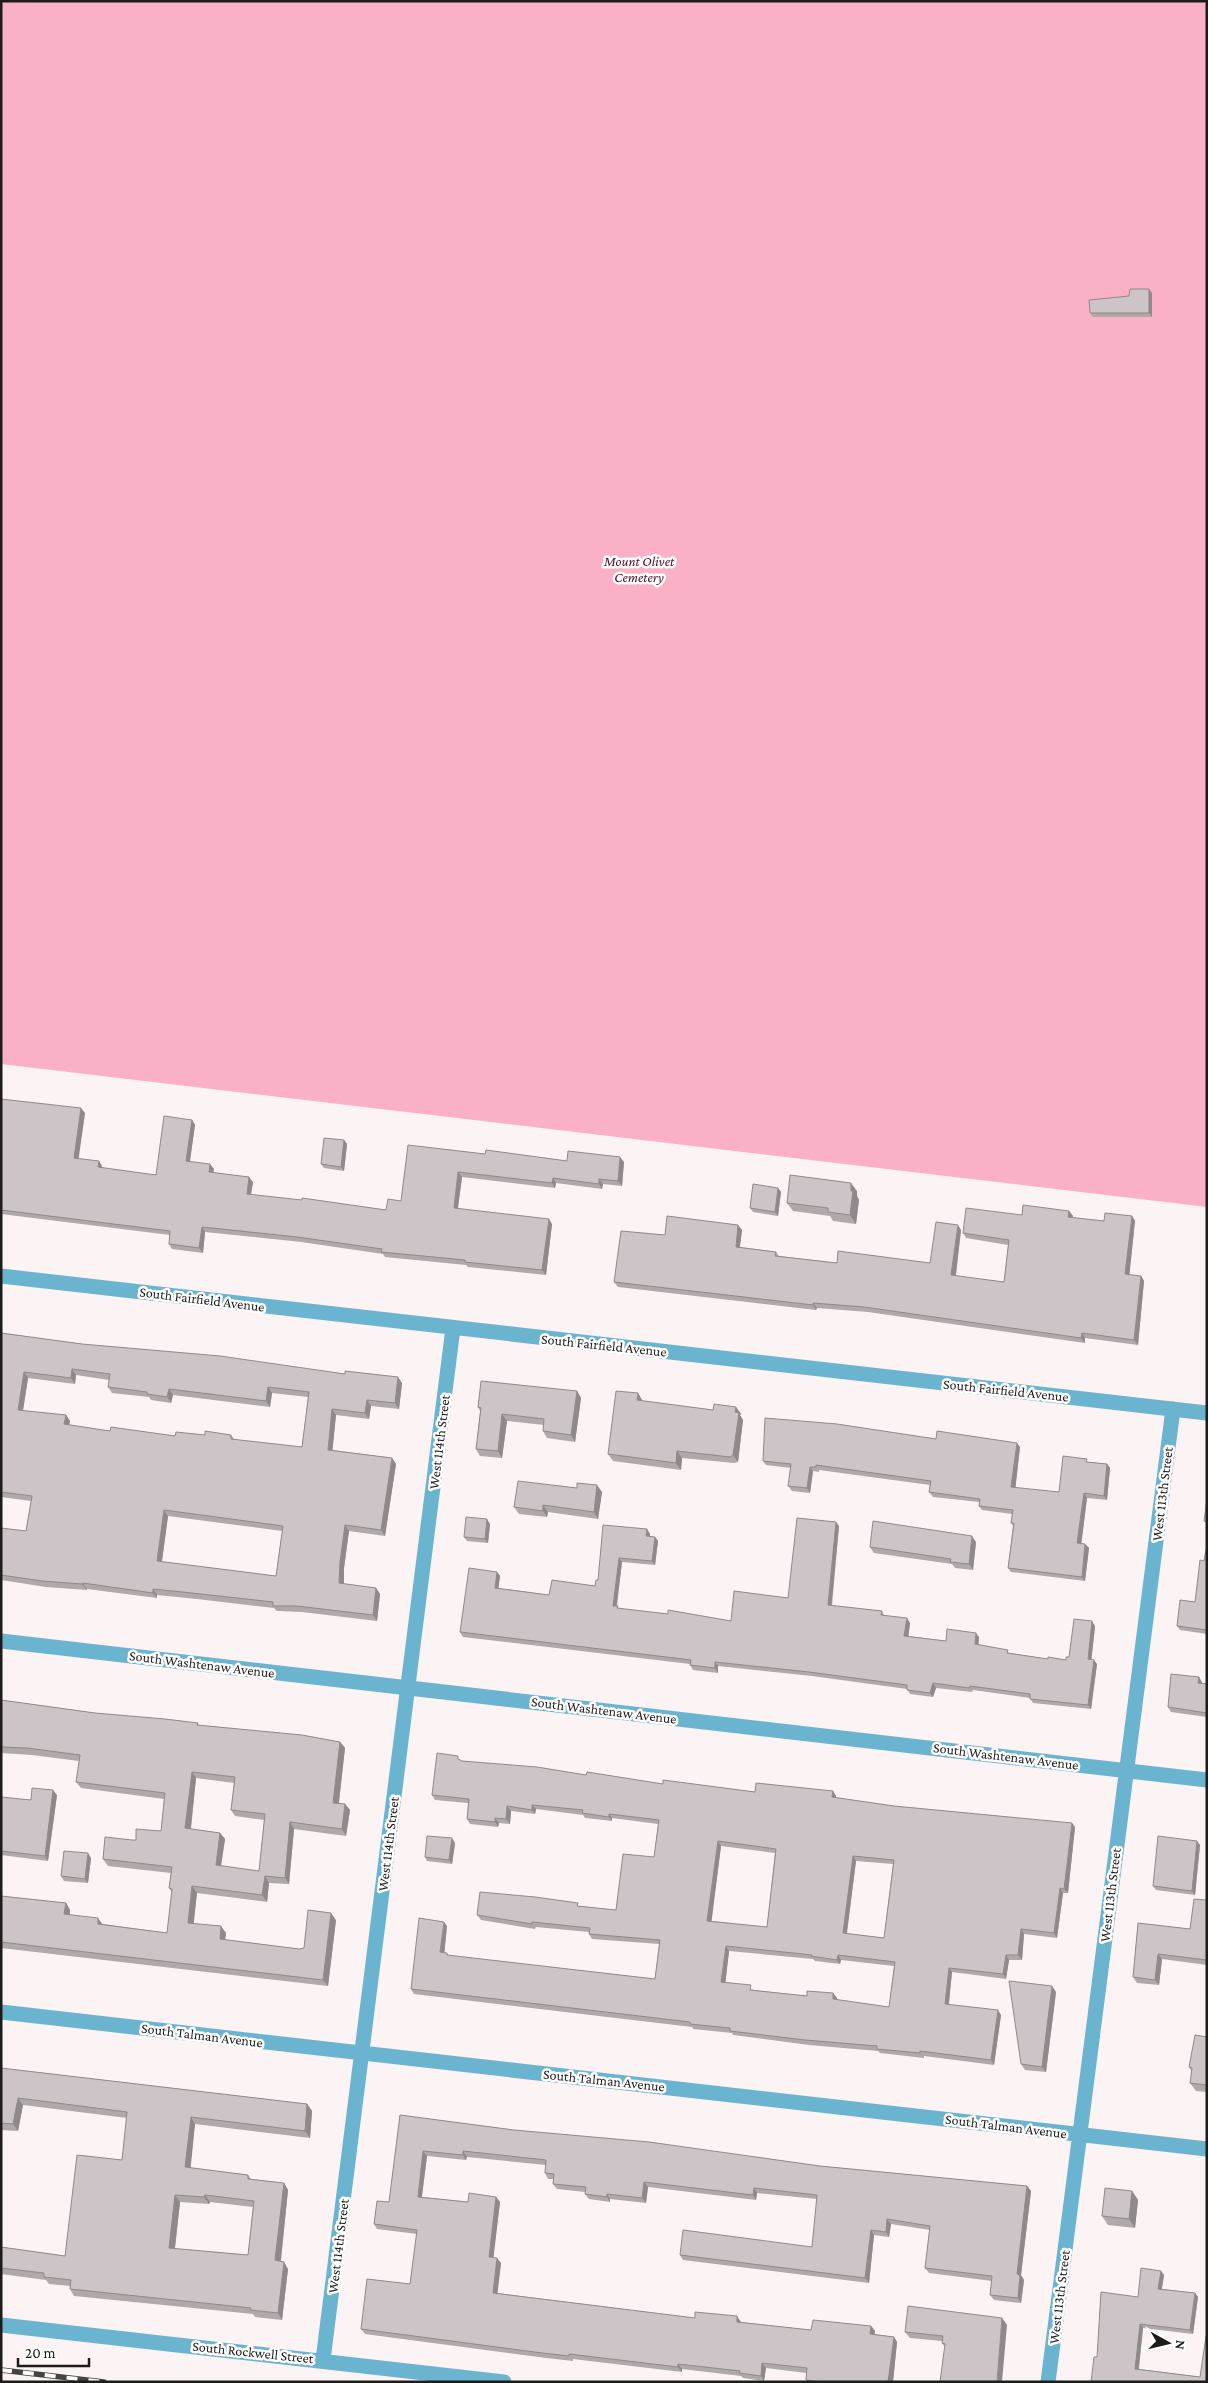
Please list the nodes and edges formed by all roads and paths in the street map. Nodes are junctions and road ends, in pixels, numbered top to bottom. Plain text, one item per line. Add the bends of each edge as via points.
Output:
1 (1, 1276) edge
2 (453, 1328) junction
3 (1173, 1409) junction
4 (1207, 1413) edge
5 (1, 1641) edge
6 (408, 1688) junction
7 (1127, 1770) junction
8 (1207, 1780) edge
9 (1, 2012) edge
10 (362, 2053) junction
11 (1080, 2135) junction
12 (1207, 2149) edge
13 (1, 2325) edge
14 (323, 2360) junction
15 (504, 2382) edge
16 (1048, 2382) edge

1 - 2 street, South Fairfield Avenue
2 - 3 street, South Fairfield Avenue
2 - 6 street, West 114th Street
3 - 4 street, South Fairfield Avenue
3 - 7 street, West 113th Street
5 - 6 street, South Washtenaw Avenue
6 - 7 street, South Washtenaw Avenue
6 - 10 street, West 114th Street
7 - 8 street, South Washtenaw Avenue
7 - 11 street, West 113th Street
9 - 10 street, South Talman Avenue
10 - 11 street, South Talman Avenue
10 - 14 street, West 114th Street
11 - 12 street, South Talman Avenue
11 - 16 street, West 113th Street
13 - 14 street, South Rockwell Street
14 - 15 street, South Rockwell Street

